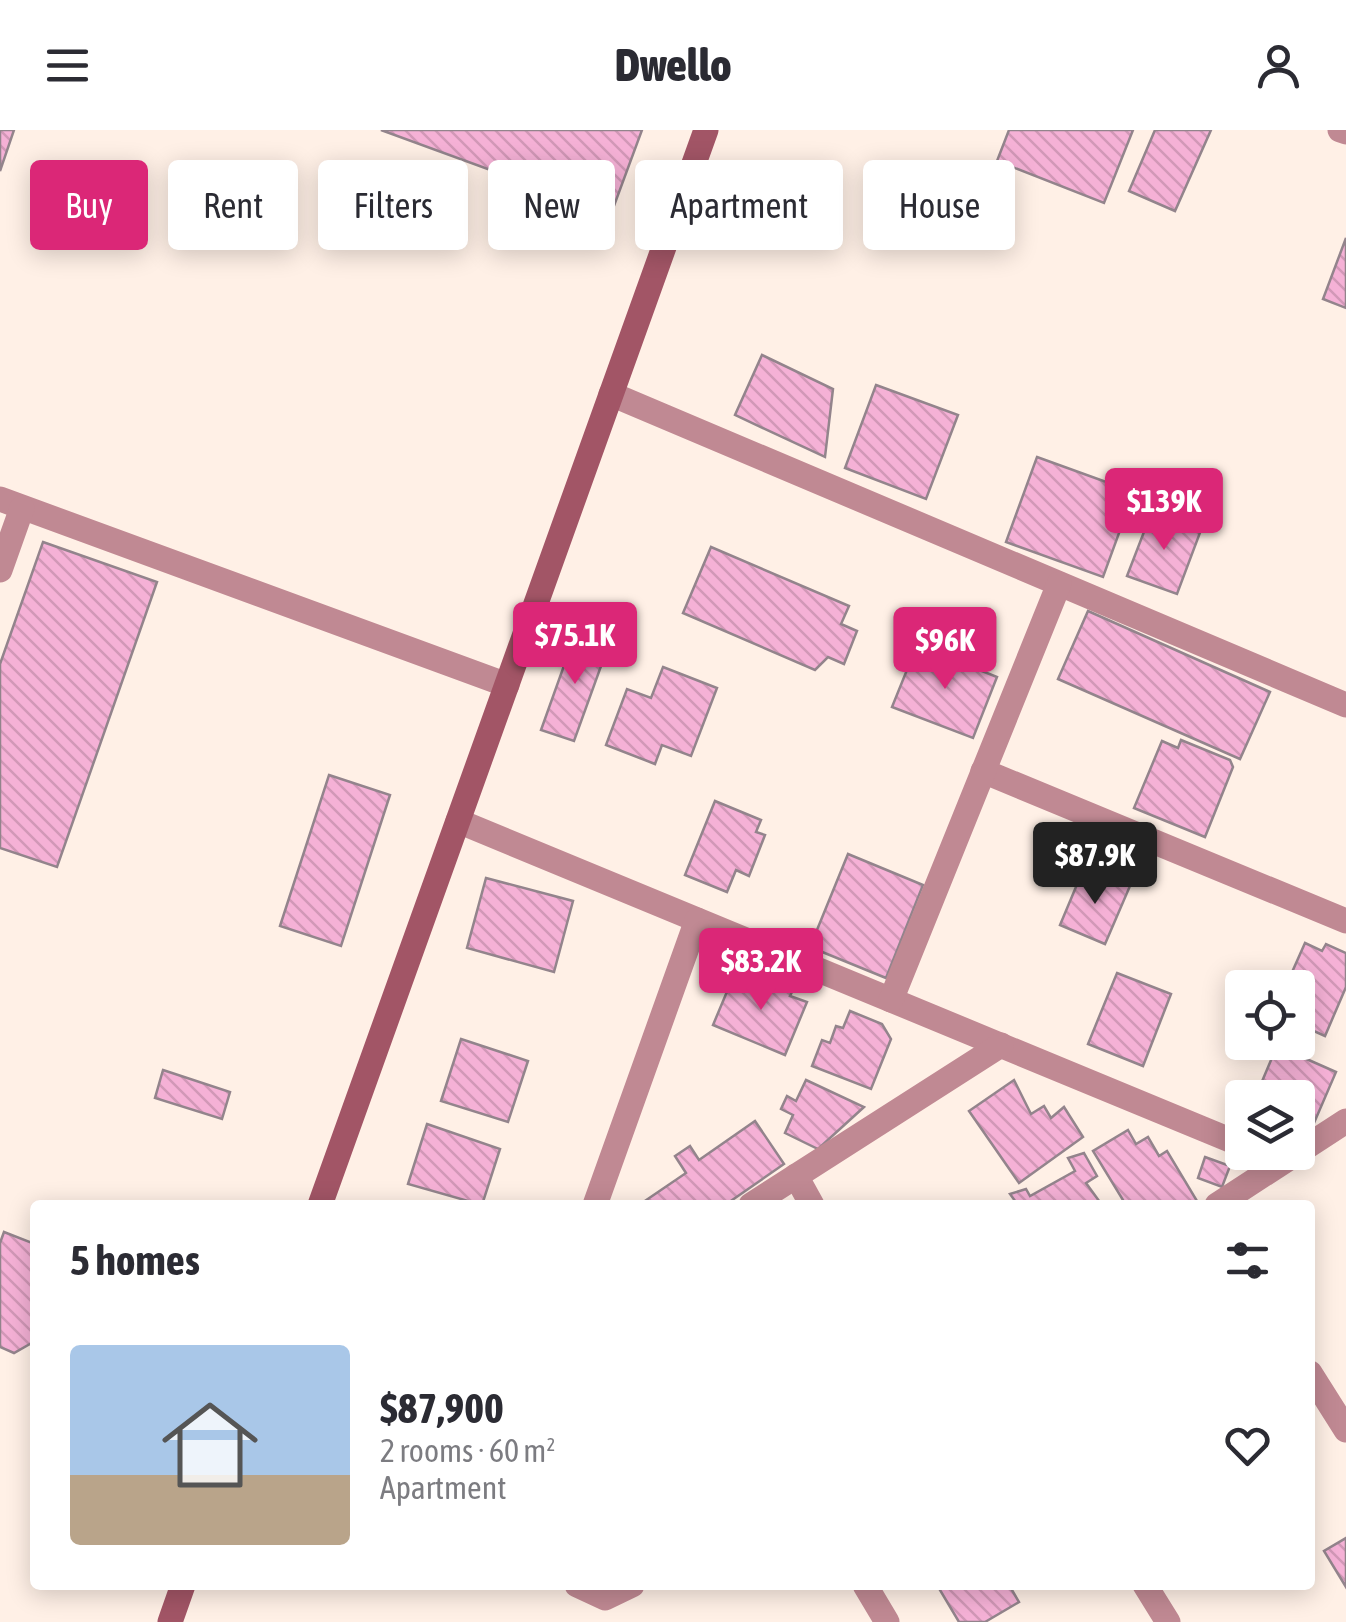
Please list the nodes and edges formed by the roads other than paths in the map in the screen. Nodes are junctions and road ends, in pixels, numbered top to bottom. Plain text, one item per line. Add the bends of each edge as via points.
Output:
1 (706, 130) edge
2 (611, 394) junction
3 (11, 504) edge
4 (0, 570) edge
5 (1059, 584) junction
6 (507, 685) junction
7 (1346, 705) edge
8 (982, 771) junction
9 (458, 821) junction
10 (697, 920) junction
11 (1346, 920) edge
12 (891, 1000) junction
13 (1001, 1045) junction
14 (1346, 1122) edge
15 (1315, 1137) edge
16 (1225, 1138) edge
17 (1257, 1170) edge
18 (796, 1176) junction
19 (322, 1200) edge
20 (597, 1200) edge
21 (759, 1200) edge
22 (809, 1200) edge
23 (1224, 1200) edge
24 (1315, 1381) edge
25 (1346, 1430) edge
26 (181, 1590) edge
27 (588, 1590) edge
28 (622, 1590) edge
29 (868, 1590) edge
30 (1147, 1590) edge
31 (170, 1622) edge
32 (887, 1622) edge
33 (1168, 1622) edge

1 - 2 street
2 - 5 street
2 - 6 street
3 - 4 street
3 - 6 street
5 - 7 street
5 - 8 street
6 - 9 street
8 - 11 street
8 - 12 street
9 - 10 street
9 - 19 street
10 - 12 street
10 - 20 street
12 - 13 street
13 - 16 street
13 - 18 street
14 - 15 street
17 - 23 street
18 - 21 street
18 - 22 street
24 - 25 street
26 - 31 street
27 - 28 street via 606,1598
29 - 32 street
30 - 33 street

